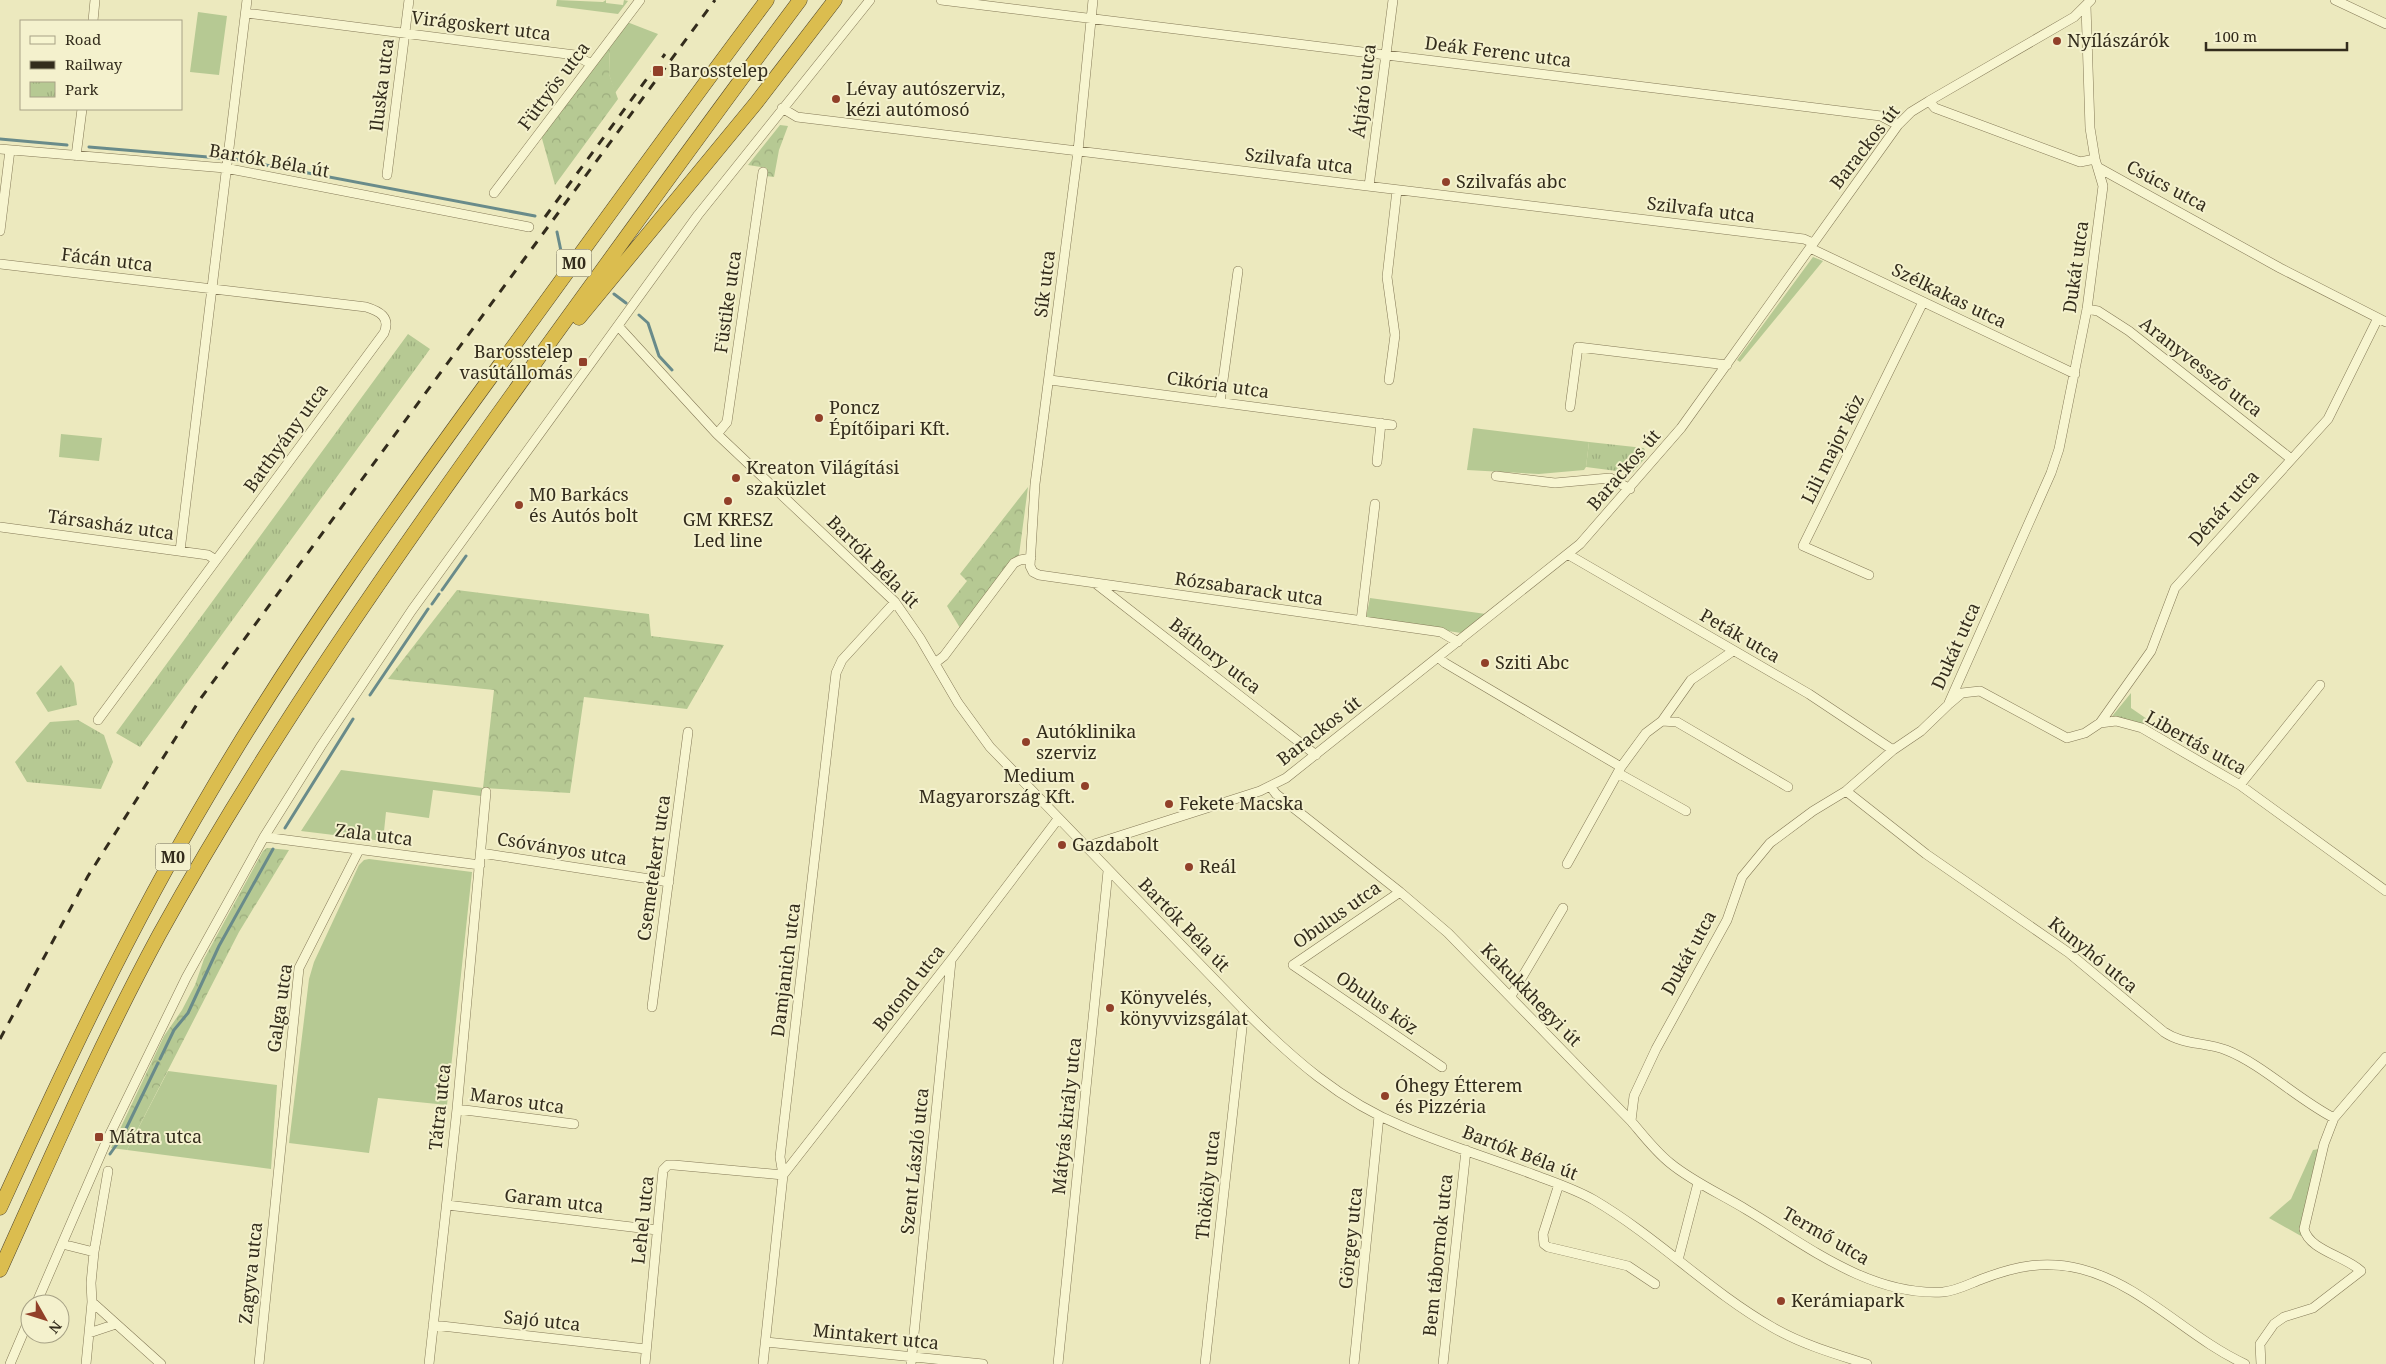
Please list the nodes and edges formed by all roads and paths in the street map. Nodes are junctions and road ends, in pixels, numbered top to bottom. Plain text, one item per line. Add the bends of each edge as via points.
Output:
1 (95, 0) edge
2 (247, 0) edge
3 (409, 0) edge
4 (640, 0) edge
5 (767, 0) edge
6 (800, 0) edge
7 (835, 0) edge
8 (870, 0) edge
9 (941, 0) edge
10 (1093, 0) edge
11 (1393, 0) edge
12 (2335, 0) edge
13 (2088, 3) edge
14 (246, 13) junction
15 (1091, 19) junction
16 (93, 20) edge
17 (2386, 24) edge
18 (405, 33) junction
19 (1385, 54) junction
20 (591, 64) junction
21 (1929, 101) junction
22 (782, 108) junction
23 (82, 110) edge
24 (1898, 125) junction
25 (0, 149) edge
26 (10, 150) junction
27 (1078, 151) junction
28 (76, 156) junction
29 (2097, 164) junction
30 (225, 168) junction
31 (763, 172) dead end
32 (387, 175) dead end
33 (1369, 186) junction
34 (1397, 190) junction
35 (494, 193) dead end
36 (528, 227) dead end
37 (0, 231) edge
38 (1811, 245) junction
39 (0, 264) edge
40 (1238, 271) dead end
41 (210, 288) junction
42 (1923, 302) junction
43 (2087, 309) junction
44 (2382, 320) edge
45 (619, 327) junction
46 (537, 361) junction
47 (1727, 365) junction
48 (2074, 374) junction
49 (1050, 380) junction
50 (1389, 380) dead end
51 (1220, 402) junction
52 (1570, 406) dead end
53 (1381, 423) junction
54 (1392, 425) dead end
55 (717, 434) junction
56 (2290, 458) junction
57 (1377, 462) dead end
58 (1496, 476) dead end
59 (1630, 489) junction
60 (1375, 504) dead end
61 (0, 527) edge
62 (180, 551) junction
63 (1569, 555) junction
64 (1031, 558) junction
65 (216, 560) junction
66 (1033, 572) joint
67 (1869, 575) dead end
68 (1095, 583) junction
69 (895, 602) junction
70 (1360, 621) junction
71 (1458, 642) junction
72 (1733, 652) junction
73 (1439, 658) junction
74 (935, 663) junction
75 (2320, 685) dead end
76 (1948, 704) junction
77 (98, 720) dead end
78 (1662, 721) junction
79 (2100, 723) junction
80 (688, 732) dead end
81 (1893, 750) junction
82 (1316, 755) junction
83 (1619, 770) junction
84 (2240, 785) junction
85 (1271, 787) junction
86 (1788, 787) dead end
87 (1846, 791) junction
88 (486, 792) dead end
89 (1686, 811) dead end
90 (1058, 819) junction
91 (264, 837) junction
92 (1085, 847) junction
93 (359, 850) junction
94 (480, 853) junction
95 (1567, 864) dead end
96 (480, 865) junction
97 (1108, 871) junction
98 (669, 882) junction
99 (2386, 891) edge
100 (1400, 892) junction
101 (1563, 908) dead end
102 (951, 960) junction
103 (1293, 965) joint
104 (1511, 996) junction
105 (652, 1007) dead end
106 (1244, 1010) junction
107 (2386, 1057) edge
108 (1442, 1067) dead end
109 (457, 1109) junction
110 (1379, 1116) junction
111 (2334, 1118) junction
112 (1631, 1121) junction
113 (574, 1124) dead end
114 (1466, 1150) junction
115 (108, 1172) dead end
116 (783, 1175) junction
117 (1698, 1183) junction
118 (1559, 1184) junction
119 (276, 1185) joint
120 (447, 1205) junction
121 (0, 1208) edge
122 (657, 1230) junction
123 (62, 1244) junction
124 (94, 1252) junction
125 (1678, 1260) junction
126 (0, 1270) edge
127 (1655, 1284) dead end
128 (40, 1294) edge
129 (92, 1302) junction
130 (116, 1324) junction
131 (434, 1325) junction
132 (89, 1333) junction
133 (20, 1340) edge
134 (766, 1342) junction
135 (646, 1349) junction
136 (911, 1361) edge
137 (10, 1364) edge
138 (86, 1364) edge
139 (161, 1364) edge
140 (258, 1364) edge
141 (429, 1364) edge
142 (645, 1364) edge
143 (764, 1364) edge
144 (983, 1364) edge
145 (1058, 1364) edge
146 (1205, 1364) edge
147 (1354, 1364) edge
148 (1443, 1364) edge
149 (1867, 1364) edge
150 (2245, 1364) edge
151 (2261, 1364) edge

1 - 16 street
2 - 14 street
3 - 18 street, Iluska utca
4 - 20 street, Füttyös utca
5 - 121 highway, M0 via 422,472 260,710 137,923 50,1098
6 - 46 highway, M0
7 - 46 highway via 686,189 579,318
8 - 22 street
9 - 15 street, Deák Ferenc utca
10 - 15 street, Sík utca
11 - 19 street, Átjáró utca
12 - 17 street
13 - 21 street, Barackos út via 2074,17
13 - 29 street, Dukát utca via 2090,128
14 - 18 street, Virágoskert utca
14 - 30 street
15 - 19 street, Deák Ferenc utca
15 - 27 street, Sík utca
18 - 20 street, Virágoskert utca via 575,55
18 - 32 street, Iluska utca
19 - 24 street, Deák Ferenc utca via 1881,116
19 - 33 street, Átjáró utca
20 - 35 street, Füttyös utca
21 - 24 street, Barackos út
21 - 29 street, Csúcs utca via 1936,108 2080,162
22 - 27 street, Szilvafa utca via 797,117
22 - 45 street via 698,216
23 - 28 street
24 - 38 street, Barackos út
25 - 26 street, Bartók Béla út
26 - 28 street, Bartók Béla út
26 - 37 street
27 - 33 street, Szilvafa utca
27 - 49 street, Sík utca
28 - 30 street, Bartók Béla út
29 - 43 street, Dukát utca via 2103,186
29 - 44 street, Csúcs utca
30 - 36 street, Bartók Béla út
30 - 41 street
31 - 55 street, Füstike utca via 727,422
33 - 34 street, Szilvafa utca
34 - 38 street, Szilvafa utca via 1804,239
34 - 50 street via 1387,278 1394,335
38 - 42 street, Szélkakas utca
38 - 47 street, Barackos út
39 - 41 street, Fácán utca
40 - 51 street
41 - 62 street
41 - 65 street, Batthyány utca via 366,307 378,311 387,326
42 - 48 street, Szélkakas utca
42 - 67 street, Lili major köz via 1803,546
43 - 48 street, Dukát utca
43 - 56 street, Aranyvessző utca via 2129,331
44 - 56 street, Dénár utca via 2328,419
45 - 55 street, Bartók Béla út
45 - 91 street via 412,610
46 - 126 highway, M0 via 329,655 195,872 131,988
47 - 52 street via 1578,347
47 - 59 street, Barackos út via 1681,428
48 - 76 street, Dukát utca via 2051,473
49 - 51 street, Cikória utca
49 - 64 street, Sík utca via 1035,484
51 - 53 street, Cikória utca
53 - 54 street, Cikória utca
53 - 57 street
55 - 69 street, Bartók Béla út
56 - 79 street, Dénár utca via 2175,588 2151,651
58 - 59 street via 1555,484 1610,478
59 - 63 street, Barackos út
60 - 70 street
61 - 62 street, Társasház utca
62 - 65 street, Társasház utca via 208,555
63 - 71 street, Barackos út
63 - 72 street, Peták utca
64 - 66 street, Sík utca
64 - 74 street via 1014,564 944,656
65 - 77 street, Batthyány utca
66 - 68 street, Rózsabarack utca
68 - 70 street, Rózsabarack utca
68 - 82 street, Báthory utca
69 - 74 street, Bartók Béla út
69 - 116 street, Damjanich utca via 842,660 836,673 780,1156
70 - 71 street, Rózsabarack utca via 1441,632
71 - 73 street, Barackos út
72 - 78 street via 1691,680
72 - 81 street, Peták utca via 1809,694
73 - 82 street, Barackos út
73 - 83 street
74 - 90 street, Bartók Béla út via 958,703 990,747
75 - 84 street
76 - 79 street, Libertás utca via 1962,693 1980,691 2067,738 2085,733
76 - 81 street, Dukát utca via 1922,731
78 - 83 street via 1646,733
78 - 86 street via 1677,722
79 - 84 street, Libertás utca via 2116,721 2142,728
80 - 98 street, Csemetekert utca
81 - 87 street, Dukát utca
82 - 85 street, Barackos út
83 - 89 street
83 - 95 street
84 - 99 street, Libertás utca
85 - 92 street, Barackos út
85 - 100 street, Kakukkhegyi út
87 - 111 street, Kunyhó utca via 1926,854 2069,953 2164,1032 2176,1040 2226,1050 2240,1057
87 - 112 street, Dukát utca via 1770,843 1742,876 1727,920 1656,1049 1634,1096
88 - 94 street
90 - 92 street, Bartók Béla út
90 - 102 street, Botond utca
91 - 93 street, Zala utca
91 - 123 street via 147,1055
92 - 97 street, Bartók Béla út
93 - 96 street, Zala utca
93 - 119 street, Galga utca via 299,968
94 - 96 street, Tátra utca
94 - 98 street, Csóványos utca
96 - 109 street, Tátra utca
97 - 106 street, Bartók Béla út
97 - 145 street, Mátyás király utca
98 - 105 street, Csemetekert utca
100 - 103 street, Obulus utca
100 - 104 street, Kakukkhegyi út via 1448,933
101 - 104 street
102 - 116 street, Botond utca
102 - 136 street, Szent László utca
103 - 108 street, Obulus köz
104 - 112 street, Kakukkhegyi út
106 - 110 street, Bartók Béla út via 1316,1077
106 - 146 street, Thököly utca
107 - 111 street
109 - 113 street, Maros utca
109 - 120 street, Tátra utca
110 - 114 street, Bartók Béla út
110 - 147 street, Görgey utca
111 - 151 street via 2304,1229 2310,1242 2361,1271 2313,1308 2284,1317 2274,1324 2260,1344
112 - 117 street, Kakukkhegyi út via 1668,1161
114 - 118 street, Bartók Béla út
114 - 148 street, Bem tábornok utca
115 - 124 street
116 - 122 street, Lehel utca via 668,1165 663,1170
116 - 134 street, Damjanich utca
117 - 125 street
117 - 150 street, Termő utca via 1844,1268 1881,1283 1945,1292 2024,1265 2059,1265 2083,1270 2135,1293
118 - 125 street, Bartók Béla út via 1594,1200
118 - 127 street via 1543,1234 1544,1244 1628,1266
119 - 140 street, Zagyva utca
120 - 122 street, Garam utca
120 - 131 street, Tátra utca
122 - 135 street, Lehel utca
123 - 124 street
123 - 128 street
124 - 129 street
125 - 149 street, Bartók Béla út via 1772,1328 1807,1344
129 - 130 street
129 - 132 street
130 - 132 street
130 - 139 street
131 - 135 street, Sajó utca
131 - 141 street, Tátra utca
132 - 138 street
133 - 137 street
134 - 136 street, Mintakert utca
134 - 143 street, Damjanich utca
135 - 142 street, Lehel utca
136 - 144 street, Mintakert utca

